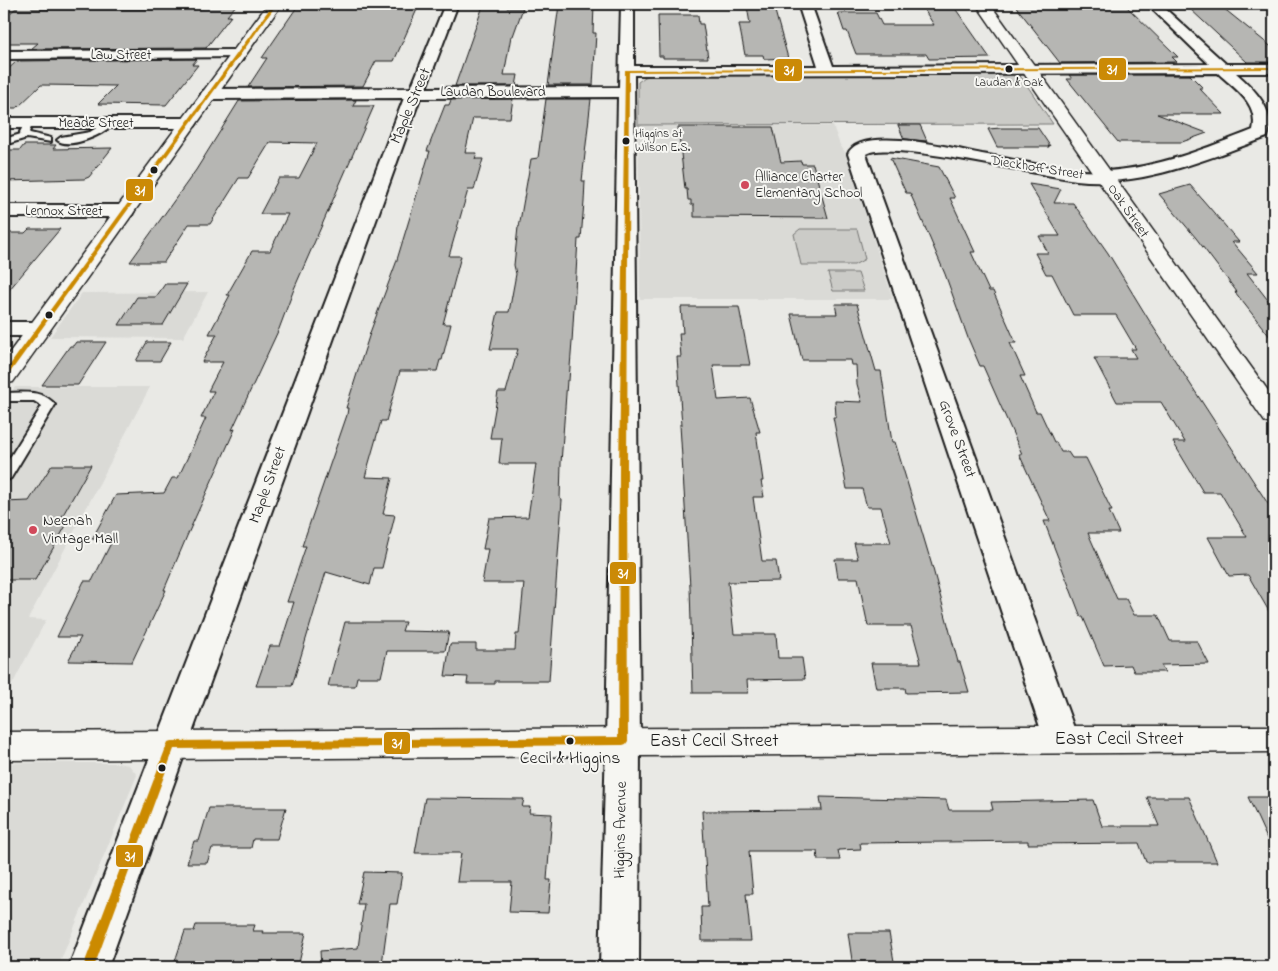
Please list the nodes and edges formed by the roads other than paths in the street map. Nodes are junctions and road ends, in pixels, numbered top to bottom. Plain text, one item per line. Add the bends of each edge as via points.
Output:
1 (275, 4) edge
2 (451, 4) edge
3 (628, 4) edge
4 (804, 4) edge
5 (983, 4) edge
6 (1153, 4) edge
7 (4, 54) edge
8 (238, 54) junction
9 (1222, 68) junction
10 (1274, 68) edge
11 (827, 69) junction
12 (1028, 69) junction
13 (627, 81) junction
14 (416, 93) junction
15 (209, 94) junction
16 (4, 123) edge
17 (109, 123) junction
18 (189, 123) junction
19 (28, 129) junction
20 (1268, 135) edge
21 (4, 137) edge
22 (16, 137) junction
23 (48, 140) dead end
24 (61, 140) dead end
25 (4, 142) edge
26 (868, 145) joint
27 (1104, 178) junction
28 (125, 210) junction
29 (4, 211) edge
30 (4, 329) edge
31 (38, 329) junction
32 (4, 377) edge
33 (4, 396) edge
34 (1274, 417) edge
35 (4, 478) edge
36 (1061, 739) junction
37 (1274, 739) edge
38 (623, 741) junction
39 (170, 745) junction
40 (4, 746) edge
41 (88, 967) edge
42 (619, 967) edge

1 - 8 main road
2 - 14 street, Maple Street
3 - 13 street, Higgins Avenue
4 - 11 street
5 - 12 main road, Oak Street
6 - 9 street
7 - 8 street, Law Street
8 - 15 main road
9 - 10 street, Laudan Boulevard
9 - 12 street, Laudan Boulevard
9 - 20 street via 1260,107
11 - 12 street, Laudan Boulevard
11 - 13 street, Laudan Boulevard
12 - 27 main road, Oak Street
13 - 14 street, Laudan Boulevard
13 - 38 street, Higgins Avenue via 622,469
14 - 15 street, Laudan Boulevard
14 - 39 street, Maple Street
15 - 18 main road
16 - 19 street, Meade Street
17 - 18 street, Meade Street
17 - 19 street, Meade Street
17 - 24 lane via 88,137
18 - 28 main road
19 - 22 lane
19 - 23 lane
20 - 27 street, Dieckhoff Street via 1134,174
21 - 22 lane
22 - 25 lane
26 - 27 street, Dieckhoff Street via 902,145 1075,176
26 - 36 street, Grove Street via 858,151 857,158
27 - 34 main road, Oak Street
28 - 29 street, Lennox Street
28 - 31 main road
30 - 31 street
31 - 32 main road
33 - 35 lane via 37,398 49,405
36 - 37 main road, East Cecil Street
36 - 38 main road, East Cecil Street
38 - 39 main road, East Cecil Street
38 - 42 street, Higgins Avenue
39 - 40 main road, East Cecil Street
39 - 41 street, Maple Street

